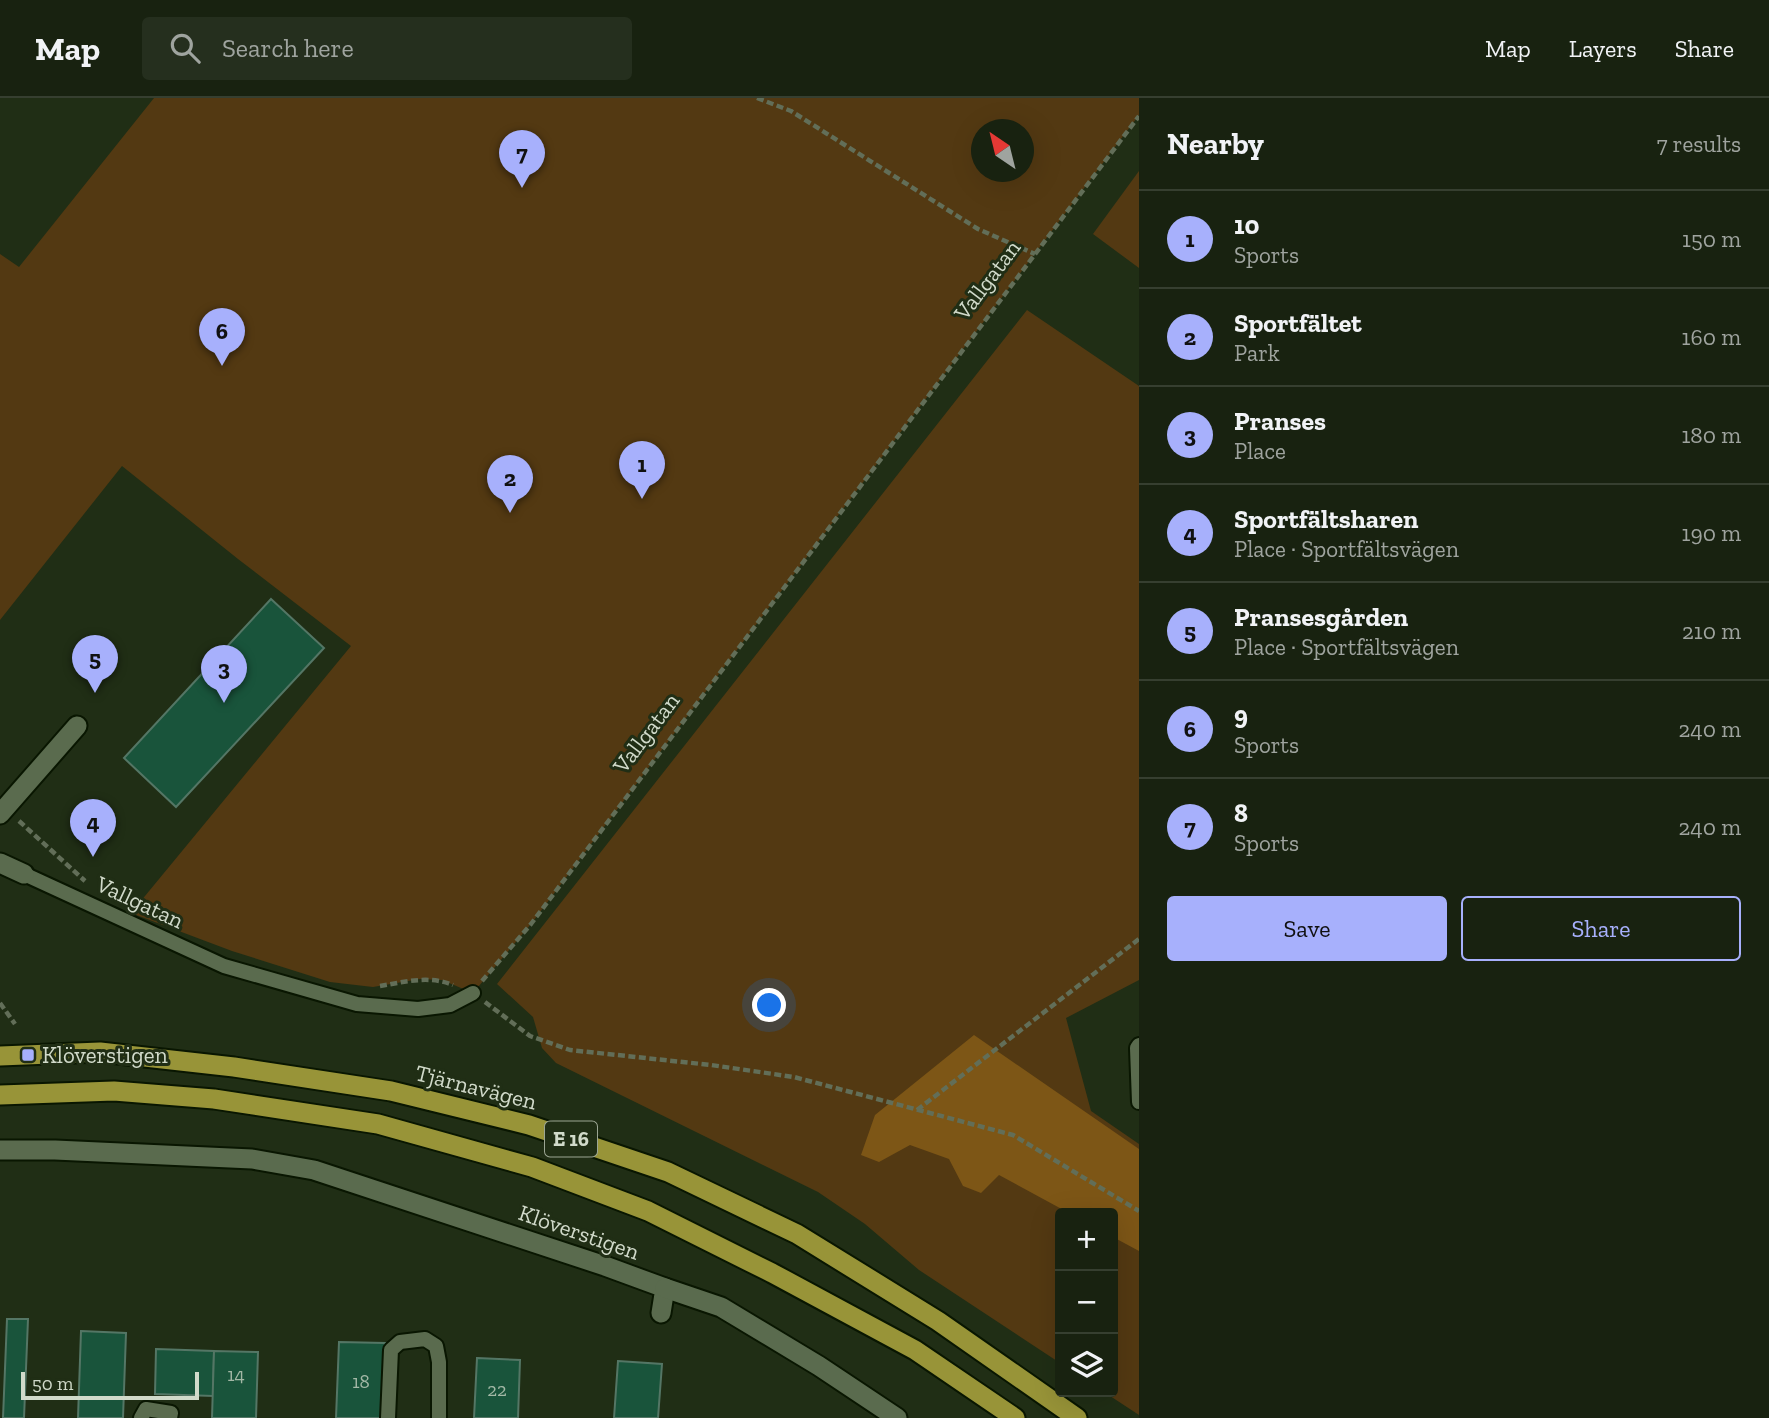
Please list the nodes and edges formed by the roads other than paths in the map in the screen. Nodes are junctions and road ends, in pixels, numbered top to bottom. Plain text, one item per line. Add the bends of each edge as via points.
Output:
1 (77, 726) dead end
2 (2, 811) edge
3 (0, 863) edge
4 (24, 874) joint
5 (472, 993) road end
6 (1139, 1045) edge
7 (0, 1056) edge
8 (0, 1095) edge
9 (1139, 1102) edge
10 (0, 1150) edge
11 (665, 1288) junction
12 (661, 1313) dead end
13 (141, 1418) edge
14 (170, 1418) edge
15 (387, 1418) edge
16 (439, 1418) edge
17 (897, 1418) edge
18 (1015, 1418) edge
19 (1077, 1418) edge

1 - 2 street
3 - 4 street
4 - 5 lane, Vallgatan via 225,966 357,1004 418,1009 450,1005
6 - 9 lane
7 - 19 highway, Tjärnavägen / E 16 via 100,1052 234,1067 391,1091 542,1129 668,1172 797,1234 938,1321
8 - 18 highway, E 16 via 114,1091 214,1099 378,1124 532,1167 648,1211 772,1273 915,1350
10 - 11 street, Klöverstigen via 252,1159 314,1170
11 - 12 street
11 - 17 street, Klöverstigen via 721,1307
13 - 14 lane via 146,1409 171,1413
15 - 16 lane via 391,1350 400,1342 425,1339 436,1346 439,1362

